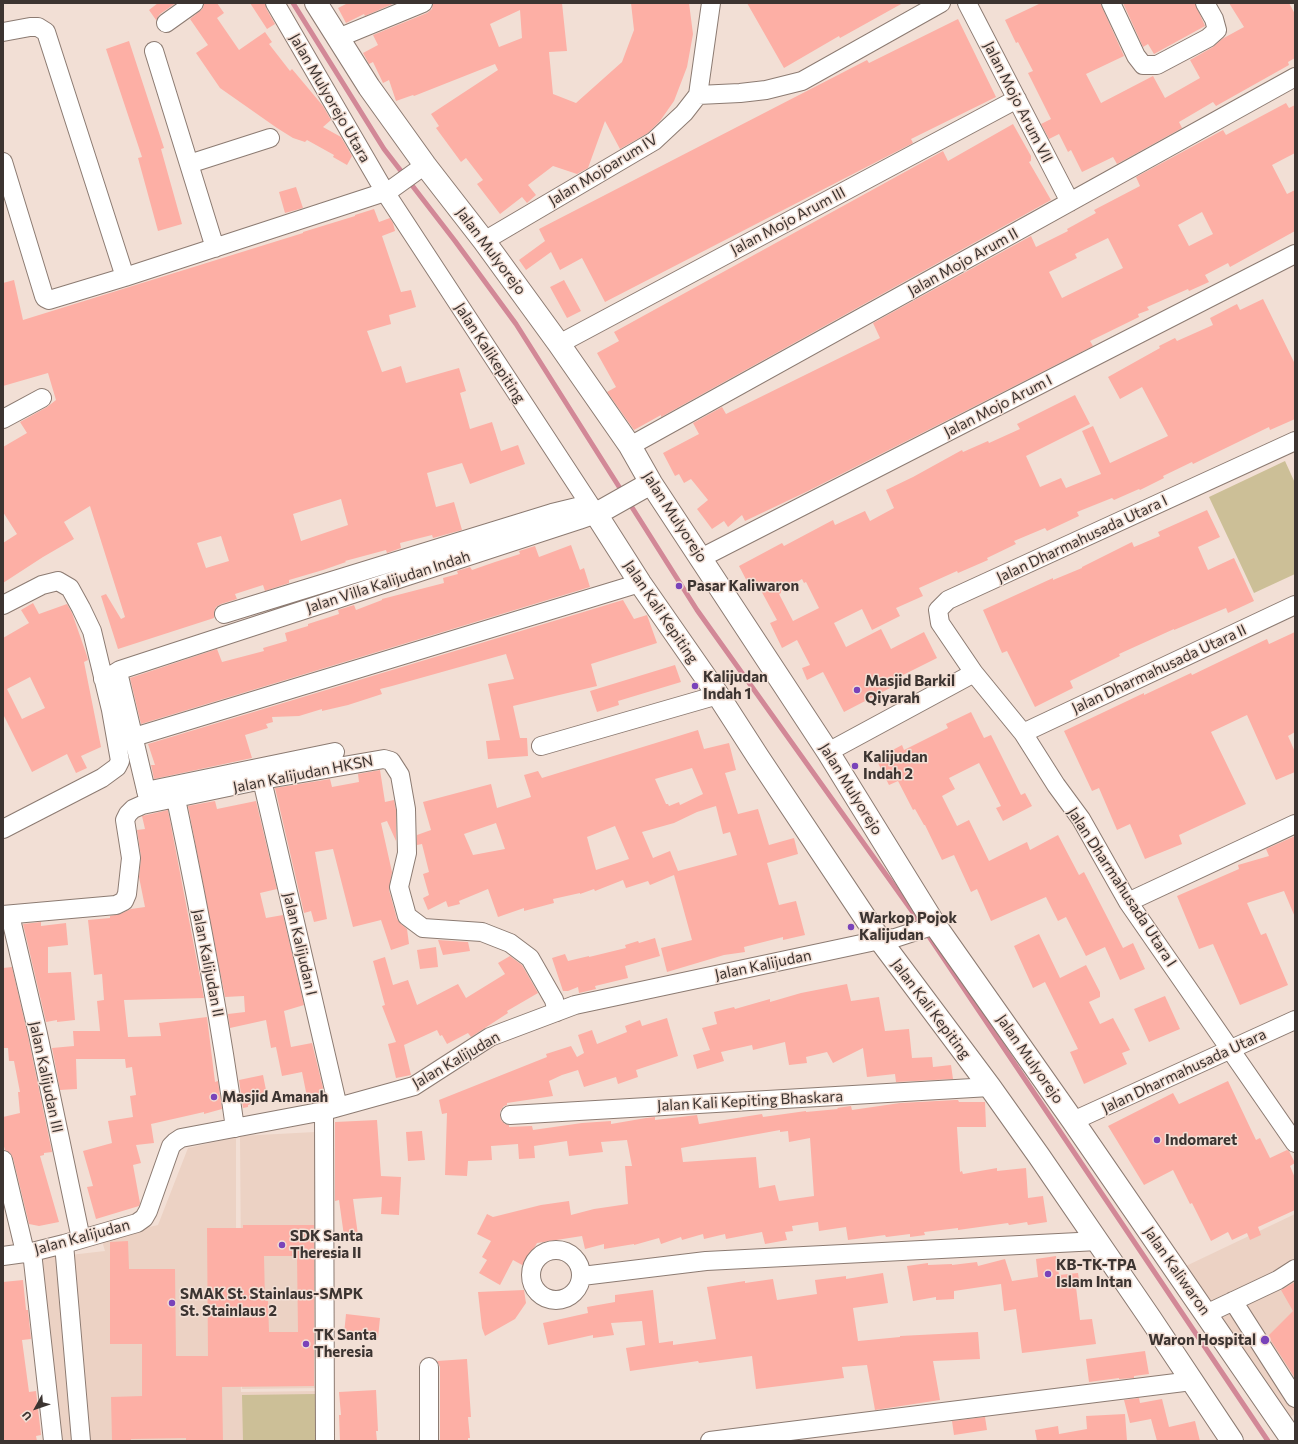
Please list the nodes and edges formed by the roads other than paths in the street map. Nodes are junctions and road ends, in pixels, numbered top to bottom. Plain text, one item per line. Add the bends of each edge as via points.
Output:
1 (194, 3) edge
2 (275, 3) edge
3 (316, 3) edge
4 (423, 3) edge
5 (711, 3) edge
6 (941, 3) edge
7 (967, 3) edge
8 (1111, 3) edge
9 (1205, 3) edge
10 (166, 22) dead end
11 (3, 32) edge
12 (338, 38) junction
13 (154, 51) dead end
14 (1295, 77) edge
15 (698, 95) junction
16 (1017, 99) junction
17 (270, 138) dead end
18 (3, 162) edge
19 (189, 164) junction
20 (419, 170) junction
21 (389, 190) junction
22 (1070, 202) junction
23 (491, 237) junction
24 (215, 248) junction
25 (1295, 254) edge
26 (125, 277) junction
27 (559, 344) junction
28 (42, 398) dead end
29 (3, 419) edge
30 (1295, 441) edge
31 (630, 446) junction
32 (652, 483) junction
33 (597, 508) junction
34 (701, 558) junction
35 (640, 583) junction
36 (3, 605) edge
37 (1295, 605) edge
38 (224, 614) dead end
39 (110, 672) junction
40 (974, 673) junction
41 (718, 695) junction
42 (1023, 733) junction
43 (134, 737) junction
44 (541, 746) dead end
45 (335, 752) dead end
46 (828, 752) junction
47 (262, 780) junction
48 (148, 798) junction
49 (176, 799) junction
50 (1295, 824) edge
51 (3, 828) edge
52 (1128, 902) junction
53 (7, 915) edge
54 (933, 926) junction
55 (888, 939) junction
56 (557, 1012) junction
57 (1295, 1020) edge
58 (1230, 1050) junction
59 (990, 1087) junction
60 (331, 1109) junction
61 (510, 1115) dead end
62 (1074, 1121) junction
63 (235, 1128) junction
64 (1295, 1143) edge
65 (3, 1160) edge
66 (81, 1239) junction
67 (1098, 1242) junction
68 (64, 1244) junction
69 (3, 1256) edge
70 (31, 1257) junction
71 (1295, 1269) edge
72 (582, 1276) dead end
73 (1234, 1301) junction
74 (1206, 1314) junction
75 (1268, 1356) junction
76 (428, 1367) dead end
77 (1245, 1371) junction
78 (1192, 1381) junction
79 (1295, 1398) edge
80 (53, 1441) edge
81 (81, 1441) edge
82 (325, 1441) edge
83 (429, 1441) edge
84 (710, 1441) edge
85 (1232, 1441) edge
86 (1293, 1441) edge

1 - 10 street
2 - 21 street, Jalan Mulyorejo Utara
3 - 12 main road, Jalan Mulyorejo
4 - 12 street
5 - 15 street
6 - 15 street via 802,81 766,90
7 - 16 street, Jalan Mojo Arum VII
8 - 9 street via 1136,56 1143,65 1157,65 1208,38 1217,30
11 - 26 street via 38,26 46,32
12 - 20 main road, Jalan Mulyorejo
13 - 19 street
14 - 22 street, Jalan Mojo Arum II
15 - 23 street, Jalan Mojoarum IV via 684,113 654,141
16 - 22 street, Jalan Mojo Arum VII
16 - 27 street, Jalan Mojo Arum III
17 - 19 street
18 - 26 street via 45,298 52,299
19 - 24 street
20 - 21 street
20 - 23 main road, Jalan Mulyorejo
21 - 24 street
21 - 33 street, Jalan Kalikepiting
22 - 31 street, Jalan Mojo Arum II
23 - 27 main road, Jalan Mulyorejo
24 - 26 street
25 - 34 street, Jalan Mojo Arum I
27 - 31 main road, Jalan Mulyorejo
28 - 29 street
30 - 40 street, Jalan Dharmahusada Utara I via 948,600 938,610 940,623
31 - 32 main road, Jalan Mulyorejo
32 - 33 main road, Jalan Villa Kalijudan Indah
32 - 34 main road, Jalan Mulyorejo
33 - 35 main road, Jalan Kali Kepiting
33 - 38 street, Jalan Villa Kalijudan Indah via 552,513
33 - 39 street, Jalan Villa Kalijudan Indah via 579,520
34 - 46 main road, Jalan Mulyorejo
35 - 41 main road, Jalan Kali Kepiting
35 - 43 street
36 - 39 street via 42,585 58,581 70,588
37 - 42 street, Jalan Dharmahusada Utara II
39 - 43 street
39 - 51 street via 111,710 120,761 117,767 102,778
40 - 42 street, Jalan Dharmahusada Utara I
40 - 46 street
41 - 44 street
41 - 55 main road, Jalan Kali Kepiting via 758,758
42 - 52 street, Jalan Dharmahusada Utara I via 1081,819
43 - 48 street
45 - 48 street
46 - 54 main road, Jalan Mulyorejo
47 - 49 street, Jalan Kalijudan HKSN
47 - 56 street, Jalan Kalijudan HKSN via 384,759 391,761 400,775 406,809 407,853 399,886 407,916 423,928 482,932 510,943 530,958 554,1000
47 - 60 street, Jalan Kalijudan I
48 - 49 street, Jalan Kalijudan HKSN
48 - 53 street via 133,809 125,820 131,858 124,901 116,905
49 - 63 street, Jalan Kalijudan II via 213,986
50 - 52 street
52 - 58 street, Jalan Dharmahusada Utara I
53 - 66 street, Jalan Kalijudan III via 38,1034
54 - 55 street, Jalan Kalijudan
54 - 62 main road, Jalan Mulyorejo
55 - 56 street, Jalan Kalijudan via 575,1005
55 - 59 main road, Jalan Kali Kepiting
56 - 60 street, Jalan Kalijudan via 490,1038 414,1086
57 - 58 street, Jalan Dharmahusada Utara
58 - 62 street, Jalan Dharmahusada Utara
58 - 64 street, Jalan Dharmahusada Utara I
59 - 61 street, Jalan Kali Kepiting Bhaskara
59 - 67 main road, Jalan Kali Kepiting
60 - 63 street, Jalan Kalijudan
60 - 82 street, Jalan Kalijudan I
62 - 74 main road, Jalan Kaliwaron
63 - 66 street, Jalan Kalijudan via 182,1138 175,1142 171,1146 144,1218 137,1223
65 - 70 street
66 - 68 street, Jalan Kalijudan
67 - 72 street via 706,1261
67 - 78 main road, Jalan Kali Kepiting
68 - 70 street, Jalan Kalijudan
68 - 81 street
69 - 70 street, Jalan Kalijudan
70 - 80 street
71 - 73 street
73 - 74 street
73 - 75 street
74 - 77 main road, Jalan Kaliwaron
75 - 77 street
75 - 79 street
76 - 83 street
77 - 86 main road, Jalan Kaliwaron
78 - 84 street
78 - 85 main road, Jalan Kali Kepiting

